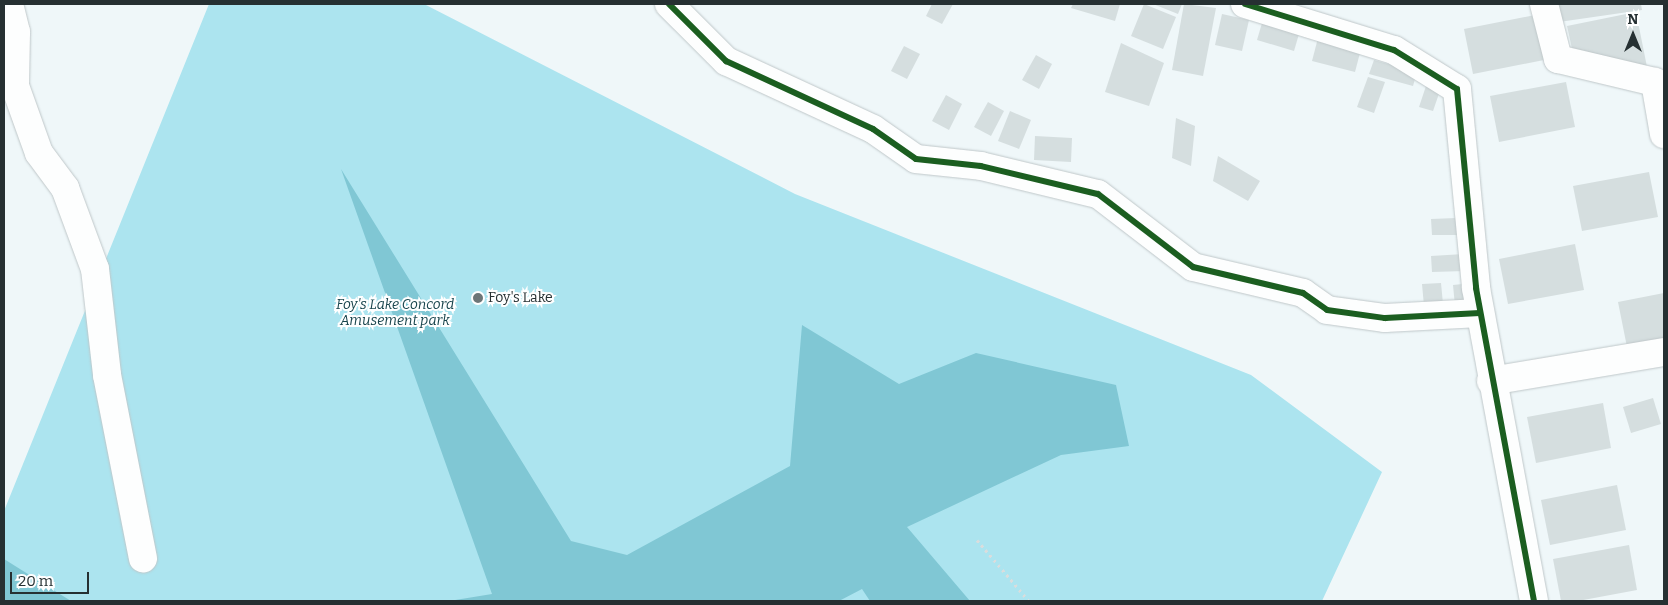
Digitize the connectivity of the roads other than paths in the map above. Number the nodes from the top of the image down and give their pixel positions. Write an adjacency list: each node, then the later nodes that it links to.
1 (9, 4): 10 (street)
2 (669, 4): 7 (street)
3 (1245, 4): 7 (street)
4 (1544, 4): 5 (street)
5 (1660, 83): 6 (street)
6 (1664, 134)
7 (1480, 313): 9 (street)
8 (1664, 352): 9 (street)
9 (1491, 381): 11 (street)
10 (143, 559)
11 (1534, 601)

